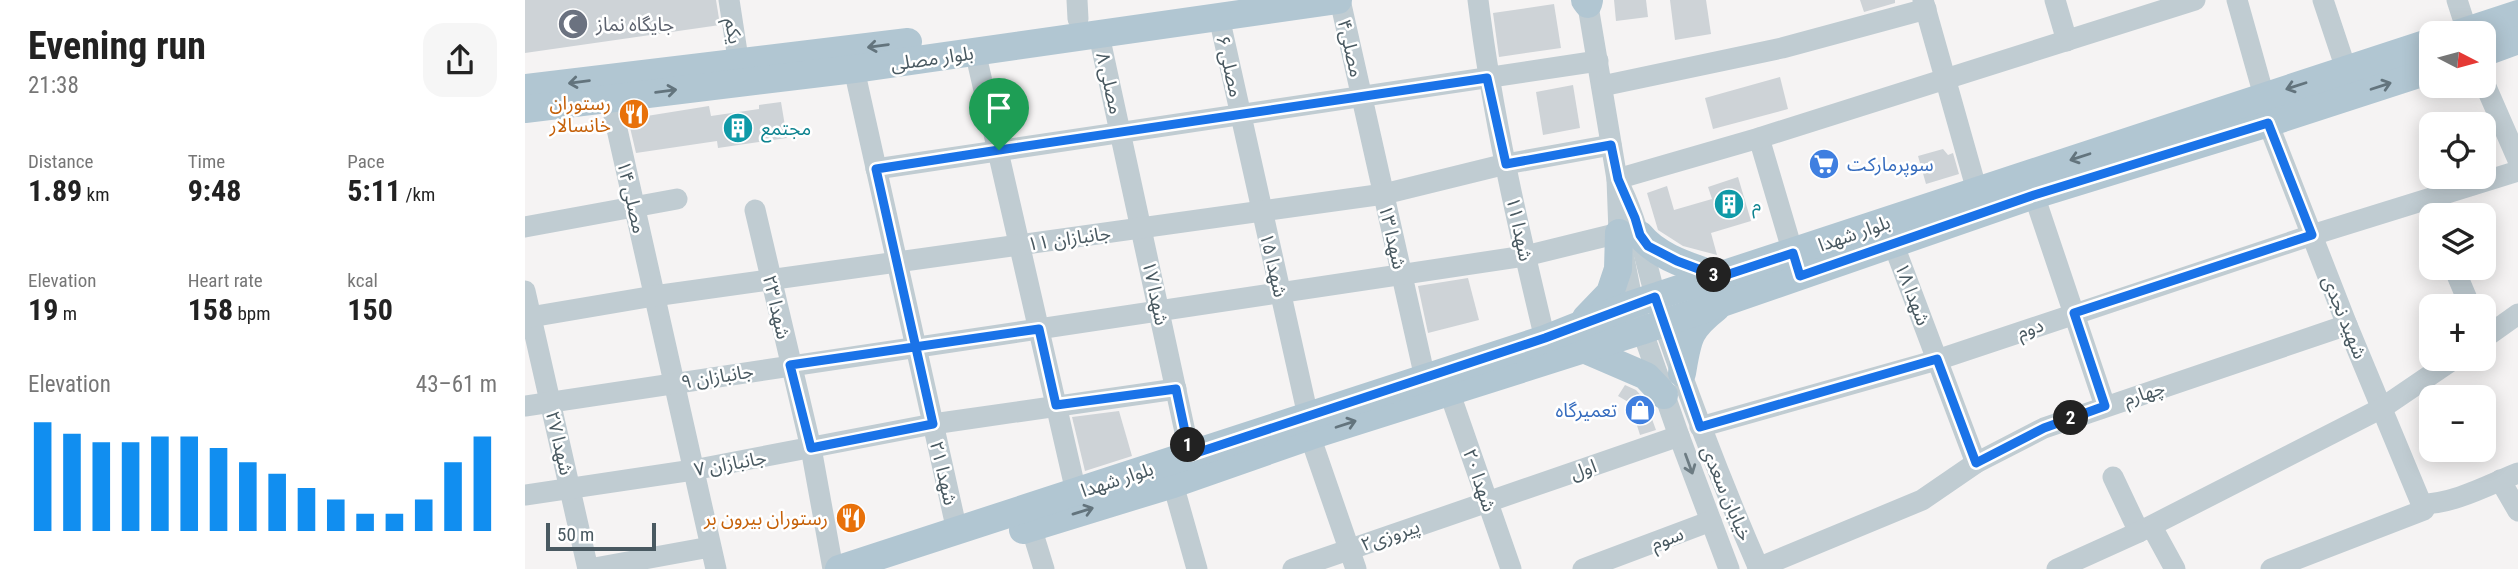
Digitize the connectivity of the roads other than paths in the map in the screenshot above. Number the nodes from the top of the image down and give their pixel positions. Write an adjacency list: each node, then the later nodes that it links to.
1 (729, 0): 24 (street, یکم)
2 (1339, 0): 11 (main road, بلوار مصلی); 30 (street, مصلی۴)
3 (1478, 0): 26 (street, شهدا ۱۱)
4 (2055, 0): 18 (street)
5 (2237, 0): 34 (street, شهید نجدی)
6 (2323, 0): 23 (street)
7 (2457, 0): 14 (street)
8 (1587, 1): 21 (street, خیابان سعدی)
9 (2191, 1): 18 (street)
10 (1925, 5): 27 (street); 28 (street)
11 (1216, 9): 13 (main road, بلوار مصلی); 35 (street, مصلی ۶)
12 (2518, 14): 15 (main road)
13 (1085, 18): 20 (main road, بلوار مصلی); 24 (main road, بلوار مصلی, one-way to 24); 36 (street, مصلی ۸)
14 (2464, 21)
15 (2496, 25)
16 (2496, 40): 17 (main road)
17 (2518, 40)
18 (2067, 41): 27 (street)
19 (2419, 47): 23 (main road, بلوار شهدا)
20 (975, 51): 22 (main road, بلوار مصلی); 39 (street)
21 (1598, 61): 26 (street); 28 (street, خیابان سعدی)
22 (854, 69): 24 (main road, بلوار مصلی); 42 (street, شهدا ۲۱)
23 (2346, 69): 34 (main road, بلوار شهدا, one-way to 34)
24 (740, 72): 29 (main road, بلوار مصلی, one-way to 29); 31 (main road, بلوار مصلی, one-way to 24)
25 (2419, 73): 34 (main road, بلوار شهدا, one-way to 25)
26 (1487, 78): 30 (street); 41 (street, شهدا ۱۱)
27 (1945, 79): 37 (street); 45 (street)
28 (1602, 86): 38 (street, خیابان سعدی)
29 (525, 88)
30 (1362, 96): 35 (street); 46 (street, شهدا ۱۳)
31 (610, 98): 33 (main road, بلوار مصلی); 50 (street, مصلی ۱۴)
32 (2491, 98): 40 (street)
33 (525, 109)
34 (2266, 110): 45 (main road, بلوار شهدا, one-way to 45); 47 (main road, بلوار شهدا); 57 (street, شهید نجدی)
35 (1241, 114): 36 (street); 53 (street, شهدا ۱۵)
36 (1122, 132): 39 (street); 55 (street, شهدا ۱۷)
37 (1759, 138): 44 (street); 62 (street)
38 (1611, 145): 41 (street, جانبازان ۱۱); 44 (street, خیابان سعدی)
39 (999, 150): 42 (street); 59 (street)
40 (2518, 160)
41 (1506, 164): 46 (street, جانبازان ۱۱); 60 (street, شهدا ۱۱)
42 (876, 169): 61 (street, شهدا ۲۱)
43 (2518, 171): 49 (street, دوم)
44 (1618, 179): 56 (street, خیابان سعدی)
45 (1977, 191): 62 (main road, بلوار شهدا)
46 (1384, 194): 53 (street, جانبازان ۱۱); 63 (street, شهدا ۱۳)
47 (2034, 195): 58 (main road, بلوار شهدا); 71 (street)
48 (677, 199): 50 (street)
49 (2439, 203)
50 (634, 208): 54 (street); 68 (street, مصلی ۱۴)
51 (755, 210): 64 (street, شهدا ۲۳)
52 (2419, 210): 57 (street, دوم)
53 (1262, 211): 55 (street, جانبازان ۱۱); 67 (street, شهدا ۱۵)
54 (525, 227)
55 (1142, 228): 59 (street, جانبازان ۱۱); 69 (street, شهدا ۱۷)
56 (1630, 234): 60 (street, جانبازان ۹); 65 (main road); 70 (street, خیابان سعدی); 77 (main road)
57 (2312, 235): 71 (street, دوم); 74 (street, شهید نجدی)
58 (1893, 243): 62 (main road, بلوار شهدا); 80 (street, شهدا ۱۸)
59 (1020, 245): 61 (street, جانبازان ۱۱); 75 (street)
60 (1525, 256): 63 (street, جانبازان ۹); 78 (street, شهدا ۱۱)
61 (897, 263): 64 (street, جانبازان ۱۱); 79 (street, شهدا ۲۱)
62 (1796, 265): 65 (main road, بلوار شهدا)
63 (1402, 275): 67 (street, جانبازان ۹); 84 (street, شهدا ۱۳)
64 (771, 280): 68 (street, جانبازان ۱۱); 81 (street, شهدا ۲۳)
65 (1722, 290): 70 (main road, بلوار شهدا); 85 (main road)
66 (525, 291): 73 (street, شهدا ۲۷)
67 (1280, 293): 69 (street, جانبازان ۹); 93 (street, شهدا ۱۵)
68 (654, 296): 73 (street, جانبازان ۱۱); 83 (street, مصلی ۱۴)
69 (1159, 312): 75 (street, جانبازان ۹); 86 (street, شهدا ۱۷)
70 (1648, 313): 77 (main road, بلوار شهدا); 85 (street, خیابان سعدی)
71 (2074, 313): 80 (street, دوم); 90 (street)
72 (2518, 314): 76 (street)
73 (528, 318): 87 (street, شهدا ۲۷)
74 (2347, 325): 90 (street, چهارم); 91 (street, شهید نجدی)
75 (1039, 329): 79 (street, جانبازان ۹); 88 (street)
76 (2496, 330)
77 (1579, 337): 78 (main road, بلوار شهدا); 84 (main road, بلوار شهدا); 85 (main road)
78 (1545, 338): 84 (main road, بلوار شهدا)
79 (916, 346): 81 (street, جانبازان ۹); 92 (street, شهدا ۲۱)
80 (1937, 359): 94 (street, دوم); 98 (street, شهدا ۱۸)
81 (790, 365): 83 (street, جانبازان ۹); 96 (street, شهدا ۲۳)
82 (2436, 371): 91 (street)
83 (673, 383): 87 (street, جانبازان ۹); 99 (street, مصلی ۱۴)
84 (1437, 384): 93 (main road, بلوار شهدا); 106 (street, شهدا ۲۰)
85 (1673, 384): 94 (street, خیابان سعدی); 95 (street, خیابان سعدی)
86 (1176, 389): 88 (street, جانبازان ۷); 97 (street, شهدا ۱۷)
87 (550, 402): 89 (street, جانبازان ۹); 103 (street, شهدا ۲۷)
88 (1056, 405): 92 (street, جانبازان ۷); 104 (street)
89 (525, 406)
90 (2105, 406): 98 (street, چهارم)
91 (2382, 408): 107 (street, شهید نجدی); 111 (street)
92 (933, 424): 96 (street, جانبازان ۷); 112 (street, شهدا ۲۱)
93 (1309, 426): 97 (main road, بلوار شهدا); 102 (main road, بلوار شهدا); 114 (street, شهدا ۱۵)
94 (1700, 427): 115 (street, خیابان سعدی)
95 (1679, 436): 106 (street, اول); 110 (street, خیابان سعدی, one-way to 110)
96 (811, 448): 99 (street, جانبازان ۷); 118 (street, شهدا ۲۳)
97 (1190, 455): 104 (main road, بلوار شهدا)
98 (1976, 463): 115 (street, چهارم)
99 (692, 470): 103 (street, جانبازان ۷); 113 (street, مصلی ۱۴)
100 (2509, 476): 107 (street); 108 (street)
101 (2113, 477): 111 (street)
102 (1173, 484): 109 (main road, بلوار شهدا, one-way to 102); 122 (street)
103 (570, 488): 105 (street, جانبازان ۷); 116 (street, شهدا ۲۷)
104 (1076, 492): 109 (main road, بلوار شهدا)
105 (525, 495)
106 (1487, 501): 114 (street, پیروزی۲); 124 (street, شهدا ۲۰)
107 (2423, 507): 129 (street)
108 (2518, 511)
109 (1029, 518): 112 (main road, بلوار شهدا); 120 (main road, بلوار شهدا); 121 (street)
110 (1711, 521): 125 (street, سوم); 126 (street, خیابان سعدی)
111 (2145, 529): 127 (street); 128 (street)
112 (957, 531): 119 (main road, بلوار شهدا)
113 (710, 547): 116 (street); 117 (street, مصلی ۱۴)
114 (1353, 559): 123 (street, پیروزی۲)
115 (1759, 568)
116 (589, 569)
117 (716, 569)
118 (833, 569)
119 (839, 569)
120 (902, 569)
121 (1044, 569)
122 (1197, 569)
123 (1293, 569)
124 (1511, 569)
125 (1583, 569)
126 (1729, 569)
127 (2057, 569)
128 (2175, 569)
129 (2271, 569)

